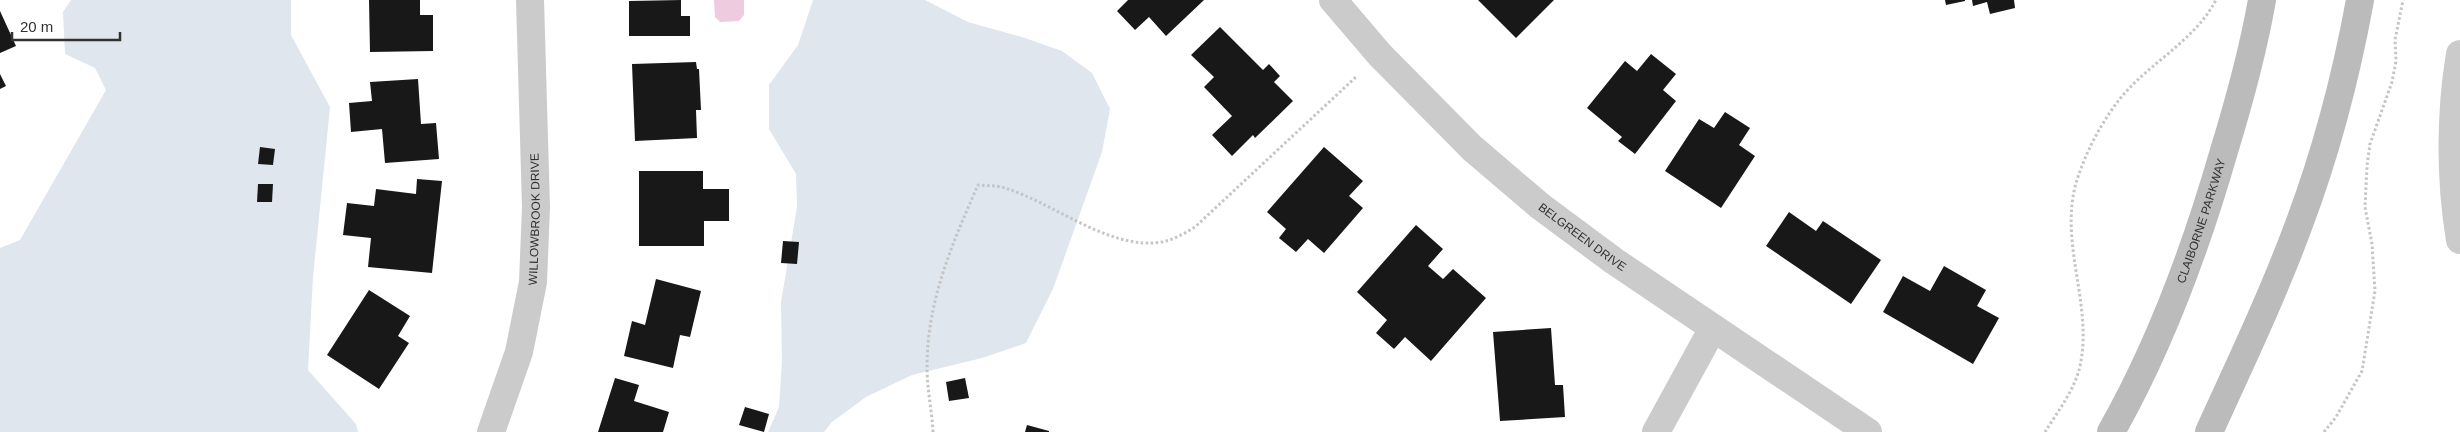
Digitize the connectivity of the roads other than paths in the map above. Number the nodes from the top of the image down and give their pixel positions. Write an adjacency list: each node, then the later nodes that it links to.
1 (530, 0): 8 (street, WILLOWBROOK DRIVE)
2 (1332, 0): 7 (street, BELGREEN DRIVE)
3 (2262, 0): 11 (main road, CLAIBORNE PARKWAY)
4 (2360, 0): 12 (main road)
5 (2460, 54): 6 (street)
6 (2460, 240)
7 (1713, 328): 9 (street); 10 (street, BELGREEN DRIVE)
8 (490, 432)
9 (1656, 432)
10 (1868, 432)
11 (2111, 432)
12 (2209, 432)

